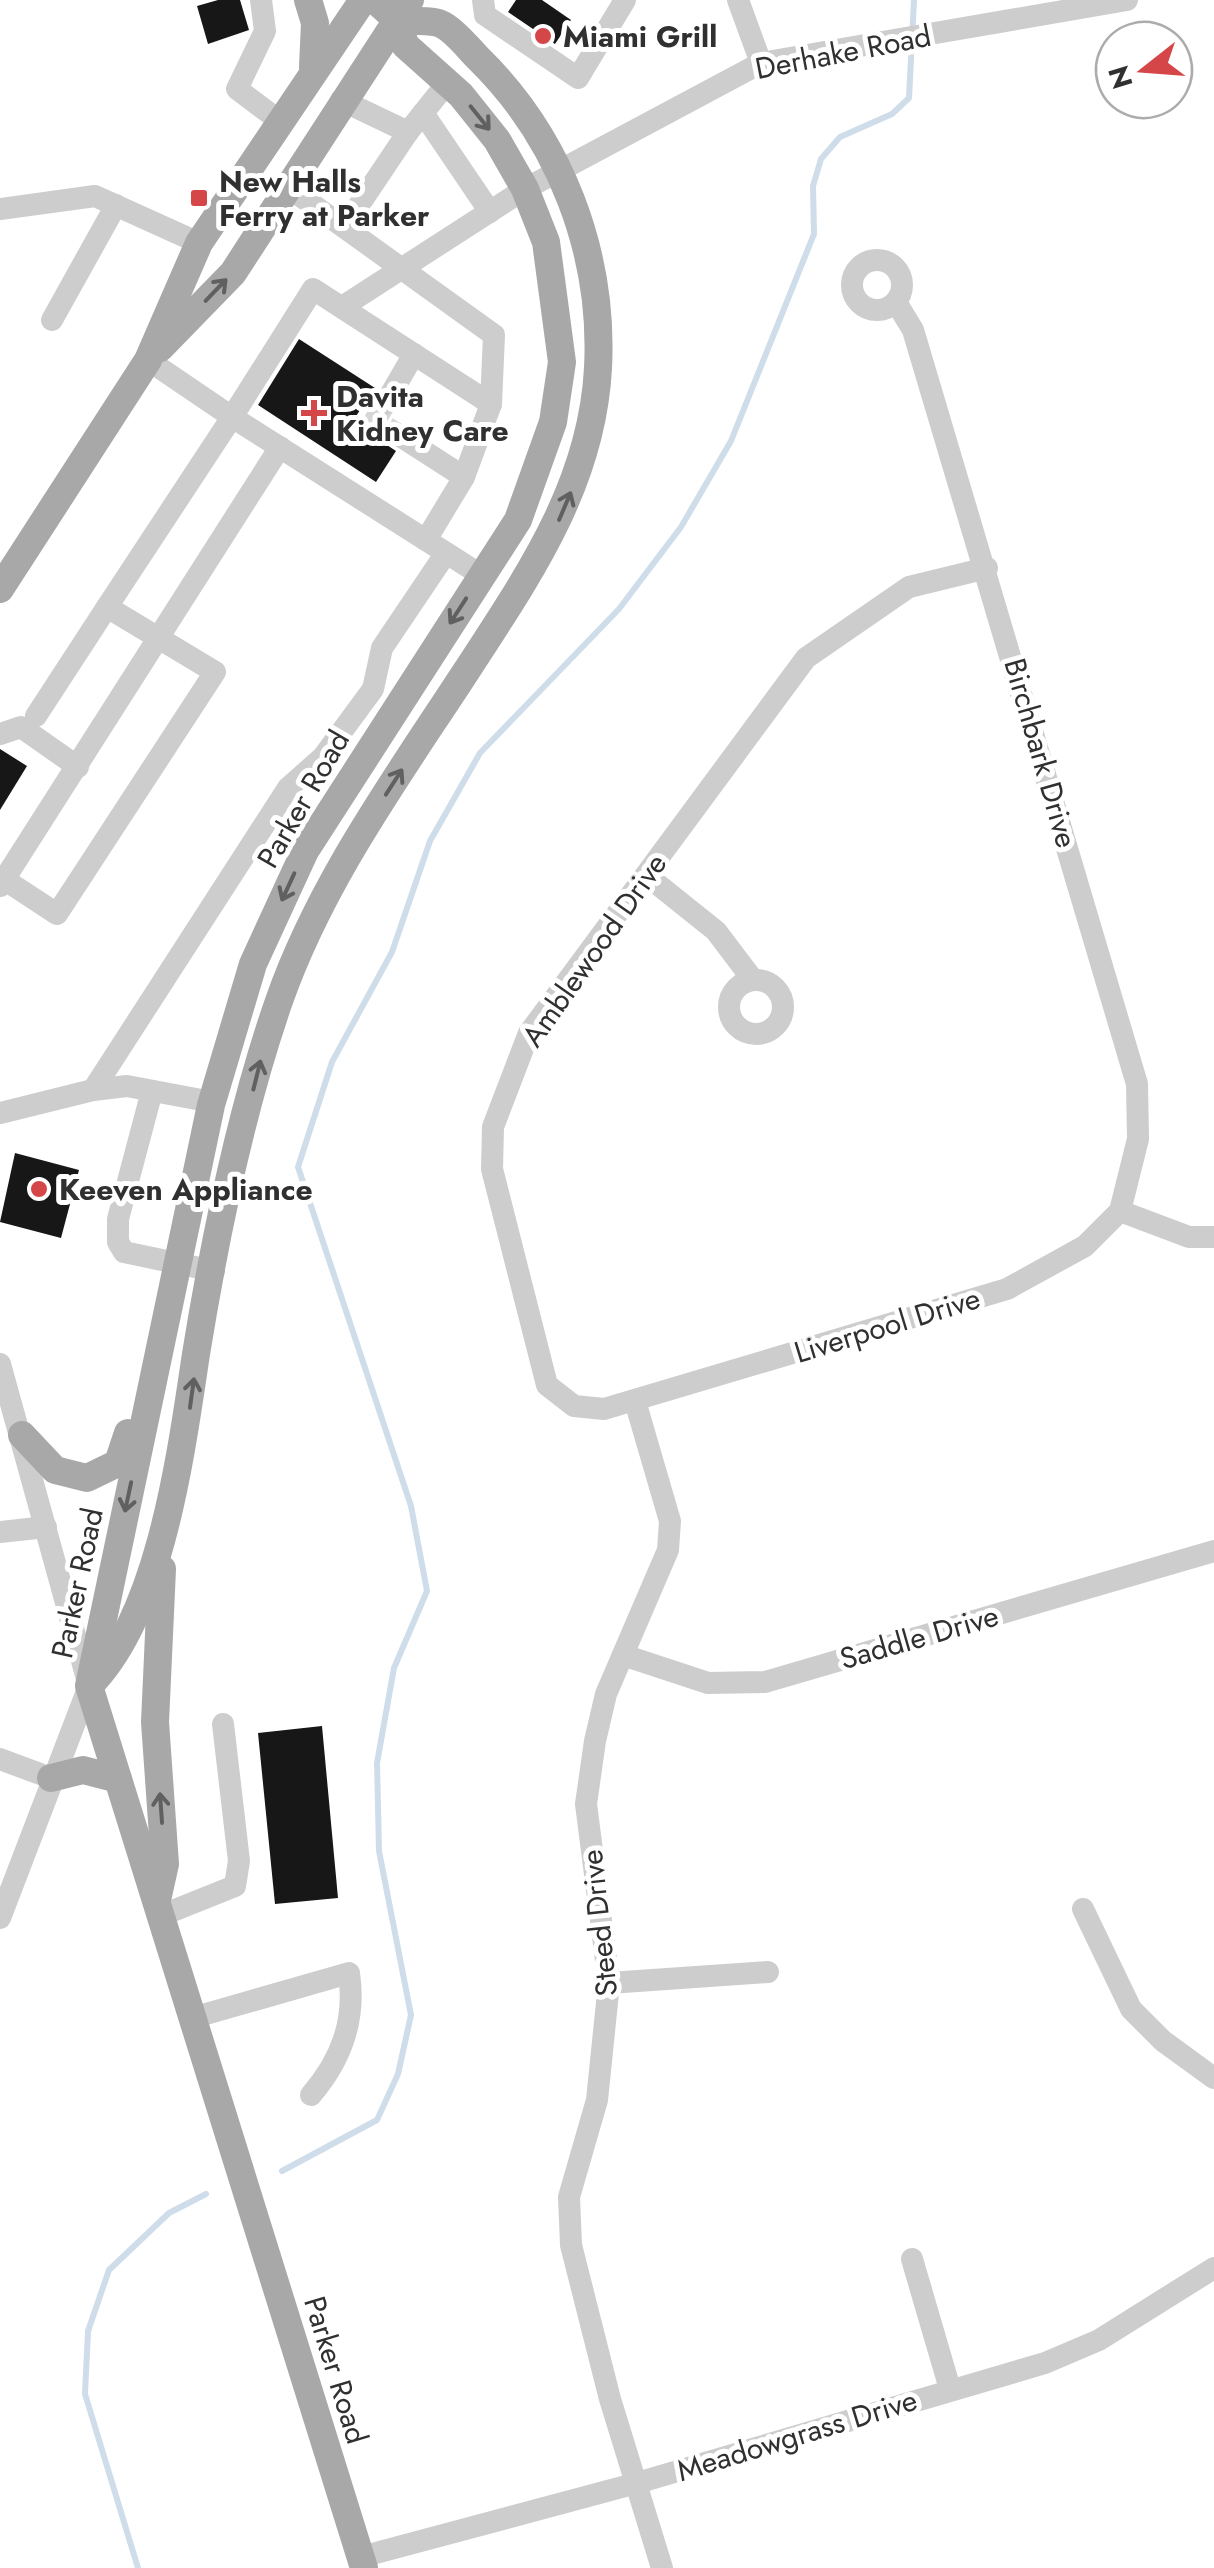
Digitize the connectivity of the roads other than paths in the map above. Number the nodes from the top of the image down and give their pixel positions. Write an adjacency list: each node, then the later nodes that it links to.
1 (261, 0): 15 (street)
2 (308, 0): 11 (main road)
3 (363, 0): 11 (main road)
4 (374, 0): 9 (main road, Parker Road)
5 (483, 0): 8 (street)
6 (738, 0): 10 (street)
7 (1127, 0): 10 (street, Derhake Road)
8 (616, 4)
9 (404, 10): 12 (main road, Parker Road); 13 (main road); 17 (main road, Parker Road)
10 (761, 63): 17 (street, Derhake Road)
11 (312, 72): 15 (main road)
12 (448, 83): 14 (street); 19 (main road, Parker Road, one-way to 19)
13 (341, 100): 16 (street); 18 (main road)
14 (424, 113): 16 (street); 22 (street)
15 (281, 122): 24 (main road)
16 (408, 132): 23 (street)
17 (560, 172): 19 (street, Derhake Road); 57 (main road, Parker Road, one-way to 17)
18 (288, 187): 23 (street); 30 (main road, one-way to 18)
19 (525, 189): 22 (street, Derhake Road); 39 (main road, Parker Road)
20 (116, 206): 21 (street); 24 (street); 28 (street)
21 (0, 209)
22 (490, 212): 25 (street, Derhake Road)
23 (345, 226): 25 (street)
24 (199, 243): 30 (main road)
25 (402, 269): 27 (street, Derhake Road); 32 (street)
26 (896, 302): 38 (street, Birchbark Drive)
27 (342, 308): 29 (street); 33 (street)
28 (52, 320)
29 (414, 354): 31 (street); 32 (street)
30 (148, 360): 33 (street); 40 (main road)
31 (385, 404)
32 (491, 404): 36 (street)
33 (232, 417): 35 (street); 41 (street)
34 (397, 434): 36 (street)
35 (280, 447): 37 (street); 42 (street)
36 (464, 477): 37 (street)
37 (436, 547): 39 (street); 49 (street)
38 (987, 568): 47 (street, Amblewood Drive); 54 (street, Birchbark Drive)
39 (481, 576): 52 (main road, Parker Road, one-way to 52)
40 (3, 579)
41 (107, 607): 42 (street); 43 (street)
42 (159, 638): 45 (street); 46 (street)
43 (36, 716)
44 (0, 734): 45 (street)
45 (78, 766): 46 (street)
46 (5, 870)
47 (646, 875): 48 (street); 60 (street, Amblewood Drive)
48 (753, 980)
49 (93, 1090): 50 (street); 53 (street)
50 (152, 1091): 52 (street); 56 (street)
51 (0, 1092): 53 (street)
52 (212, 1102): 56 (main road, Parker Road)
53 (11, 1110)
54 (1120, 1212): 55 (street); 60 (street, Liverpool Drive)
55 (1214, 1236)
56 (177, 1264): 57 (street); 58 (main road, Parker Road)
57 (214, 1271): 62 (main road, Parker Road, one-way to 57)
58 (168, 1308): 61 (main road); 67 (main road, Parker Road, one-way to 67)
59 (0, 1364): 61 (street)
60 (635, 1401): 66 (street, Steed Drive)
61 (22, 1435): 64 (street)
62 (171, 1488): 67 (main road, Parker Road); 73 (main road, Parker Road, one-way to 62)
63 (2, 1526): 64 (street)
64 (46, 1527): 67 (street)
65 (1214, 1551): 66 (street, Saddle Drive)
66 (623, 1655): 76 (street, Steed Drive)
67 (89, 1686): 70 (street); 71 (main road, Parker Road)
68 (223, 1724): 73 (street)
69 (0, 1759): 70 (street)
70 (50, 1778): 71 (main road); 74 (street)
71 (118, 1780): 73 (main road, Parker Road)
72 (1084, 1909): 78 (street)
73 (158, 1910): 77 (main road, Parker Road)
74 (0, 1918)
75 (768, 1972): 76 (street)
76 (610, 1983): 83 (street, Steed Drive)
77 (192, 2018): 79 (street); 84 (main road, Parker Road)
78 (1214, 2078)
79 (311, 2095)
80 (912, 2259): 82 (street)
81 (1214, 2268): 82 (street, Meadowgrass Drive)
82 (950, 2389): 83 (street, Meadowgrass Drive)
83 (637, 2483): 84 (street, Meadowgrass Drive); 85 (street, Steed Drive)
84 (362, 2562)
85 (662, 2568)

